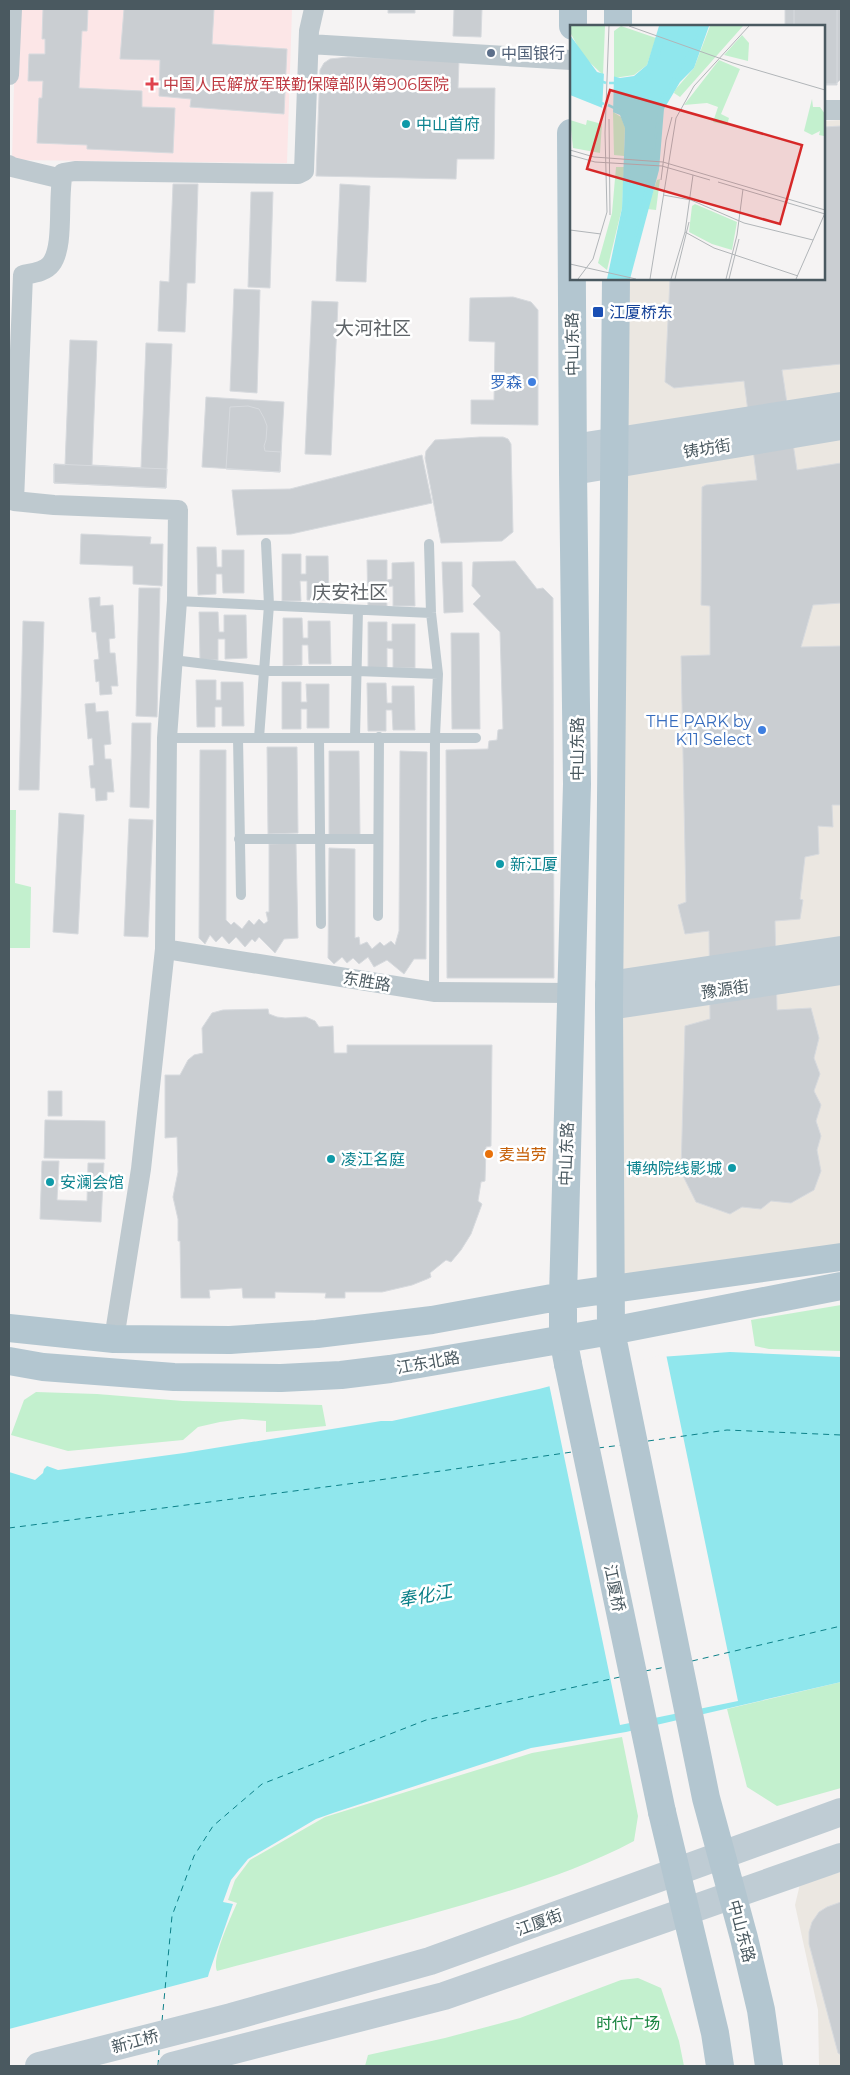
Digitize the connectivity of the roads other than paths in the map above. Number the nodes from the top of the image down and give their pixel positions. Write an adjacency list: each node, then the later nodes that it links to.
1 (12, 9): 9 (street)
2 (314, 9): 7 (street)
3 (573, 9): 5 (main road)
4 (618, 9): 6 (main road)
5 (573, 25)
6 (618, 25)
7 (309, 44): 8 (street); 13 (street)
8 (570, 60)
9 (9, 75)
10 (825, 110): 11 (street)
11 (841, 110)
12 (9, 165): 13 (street)
13 (62, 179): 20 (street)
14 (572, 280): 19 (main road, 中山东路)
15 (616, 280): 18 (main road)
16 (841, 406): 18 (main road, 铸坊街)
17 (841, 426): 18 (main road, 铸坊街)
18 (615, 453): 19 (main road, 铸坊街); 50 (main road)
19 (573, 460): 49 (main road, 中山东路)
20 (11, 501): 23 (street)
21 (266, 543): 24 (lane)
22 (429, 544): 26 (lane)
23 (177, 601): 24 (lane); 27 (street)
24 (269, 605): 25 (lane); 28 (lane)
25 (358, 610): 26 (lane); 29 (lane)
26 (431, 613): 30 (lane)
27 (173, 660): 28 (lane); 34 (street)
28 (264, 671): 29 (lane); 36 (lane)
29 (357, 671): 30 (lane); 32 (lane)
30 (438, 674): 31 (lane)
31 (435, 736): 33 (lane); 38 (lane); 48 (lane)
32 (355, 737): 33 (lane); 37 (lane)
33 (379, 737): 41 (lane)
34 (167, 738): 35 (lane); 45 (street)
35 (238, 738): 36 (lane); 39 (lane)
36 (260, 738): 37 (lane)
37 (319, 738): 40 (lane)
38 (476, 738)
39 (239, 839): 40 (lane); 42 (lane)
40 (319, 839): 41 (lane); 44 (lane)
41 (378, 839): 43 (lane)
42 (241, 895)
43 (378, 916)
44 (321, 924)
45 (165, 949): 48 (street, 东胜路); 57 (street)
46 (841, 950): 50 (main road, 豫源街)
47 (841, 971): 50 (main road, 豫源街)
48 (434, 992): 49 (street, 东胜路)
49 (570, 993): 54 (main road, 中山东路)
50 (609, 996): 53 (main road)
51 (841, 1256): 53 (main road)
52 (841, 1286): 58 (main road, 江东北路)
53 (610, 1290): 54 (main road); 58 (main road)
54 (563, 1296): 56 (main road, 中山东路); 57 (main road)
55 (9, 1328): 57 (main road)
56 (563, 1338): 58 (main road, 江东北路); 59 (main road, 江东北路); 60 (main road, 中山东路)
57 (114, 1339)
58 (613, 1342): 62 (main road, 中山东路)
59 (9, 1361)
60 (568, 1364): 64 (main road, 江厦桥, bridge)
61 (841, 1812): 62 (main road, 江厦街)
62 (722, 1855): 64 (main road, 江厦街); 65 (main road, 中山东路)
63 (841, 1857): 65 (main road)
64 (677, 1871): 66 (main road); 67 (main road, 江厦街)
65 (732, 1895): 66 (main road); 71 (main road, 中山东路)
66 (687, 1910): 69 (main road); 70 (main road)
67 (231, 2017): 68 (main road, 新江桥)
68 (39, 2066)
69 (172, 2066)
70 (720, 2066)
71 (769, 2066)

